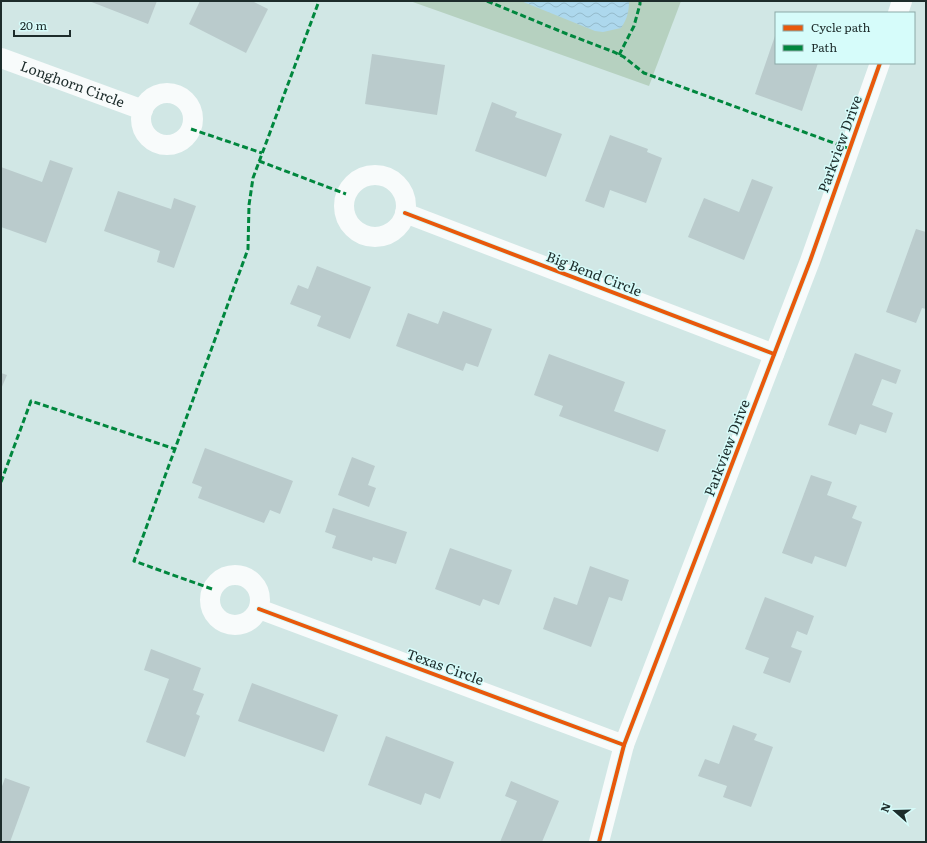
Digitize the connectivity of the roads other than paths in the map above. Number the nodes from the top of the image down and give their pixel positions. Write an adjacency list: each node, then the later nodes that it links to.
1 (902, 1): 2 (street)
2 (898, 12)
3 (1, 58): 5 (street, Longhorn Circle)
4 (880, 64): 7 (street, Parkview Drive)
5 (143, 110)
6 (405, 213): 7 (street, Big Bend Circle)
7 (774, 354): 9 (street, Parkview Drive)
8 (259, 609): 9 (street, Texas Circle)
9 (624, 745): 10 (street, Parkview Drive)
10 (600, 842)

